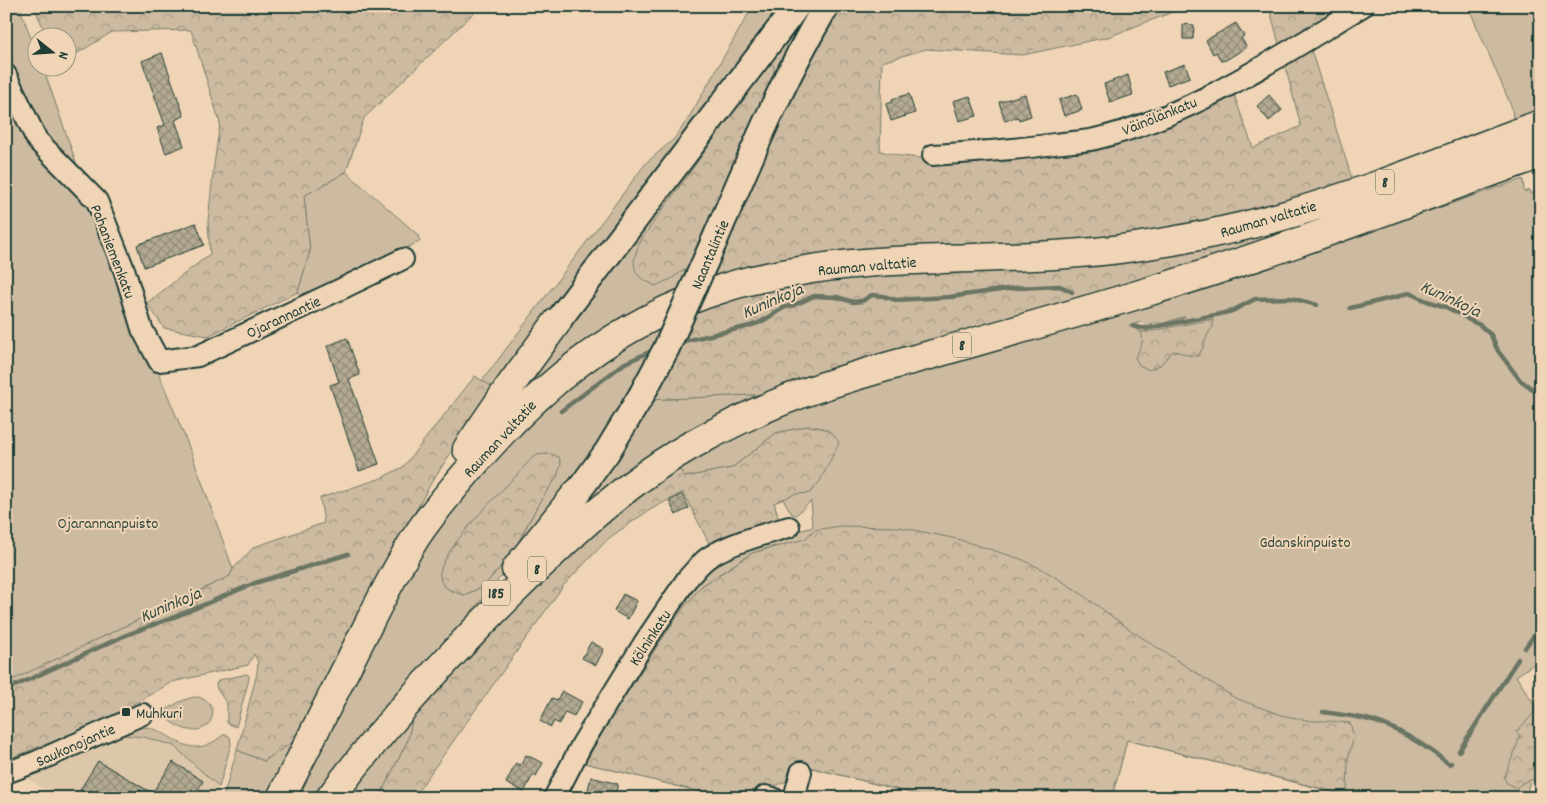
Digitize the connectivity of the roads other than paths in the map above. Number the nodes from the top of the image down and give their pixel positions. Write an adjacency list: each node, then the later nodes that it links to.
1 (797, 6): 9 (main road)
2 (826, 6): 11 (main road, Naantalintie / 185, bridge)
3 (1363, 6): 6 (street, Väinölänkatu)
4 (6, 75): 10 (street, Pahaniemenkatu)
5 (1541, 124): 13 (highway, Rauman valtatie / 8)
6 (933, 154)
7 (1541, 154): 14 (highway, Rauman valtatie / 8)
8 (403, 259): 10 (street, Ojarannantie)
9 (557, 322): 13 (highway)
10 (159, 361)
11 (577, 493): 14 (highway, 185)
12 (790, 527): 20 (street, Kölninkatu)
13 (417, 534): 18 (highway, Rauman valtatie / 8)
14 (416, 693): 19 (highway, Rauman valtatie / 8)
15 (143, 714): 16 (street, Saukonojantie)
16 (6, 772)
17 (801, 772): 21 (street)
18 (281, 798)
19 (330, 798)
20 (554, 798)
21 (794, 798)

